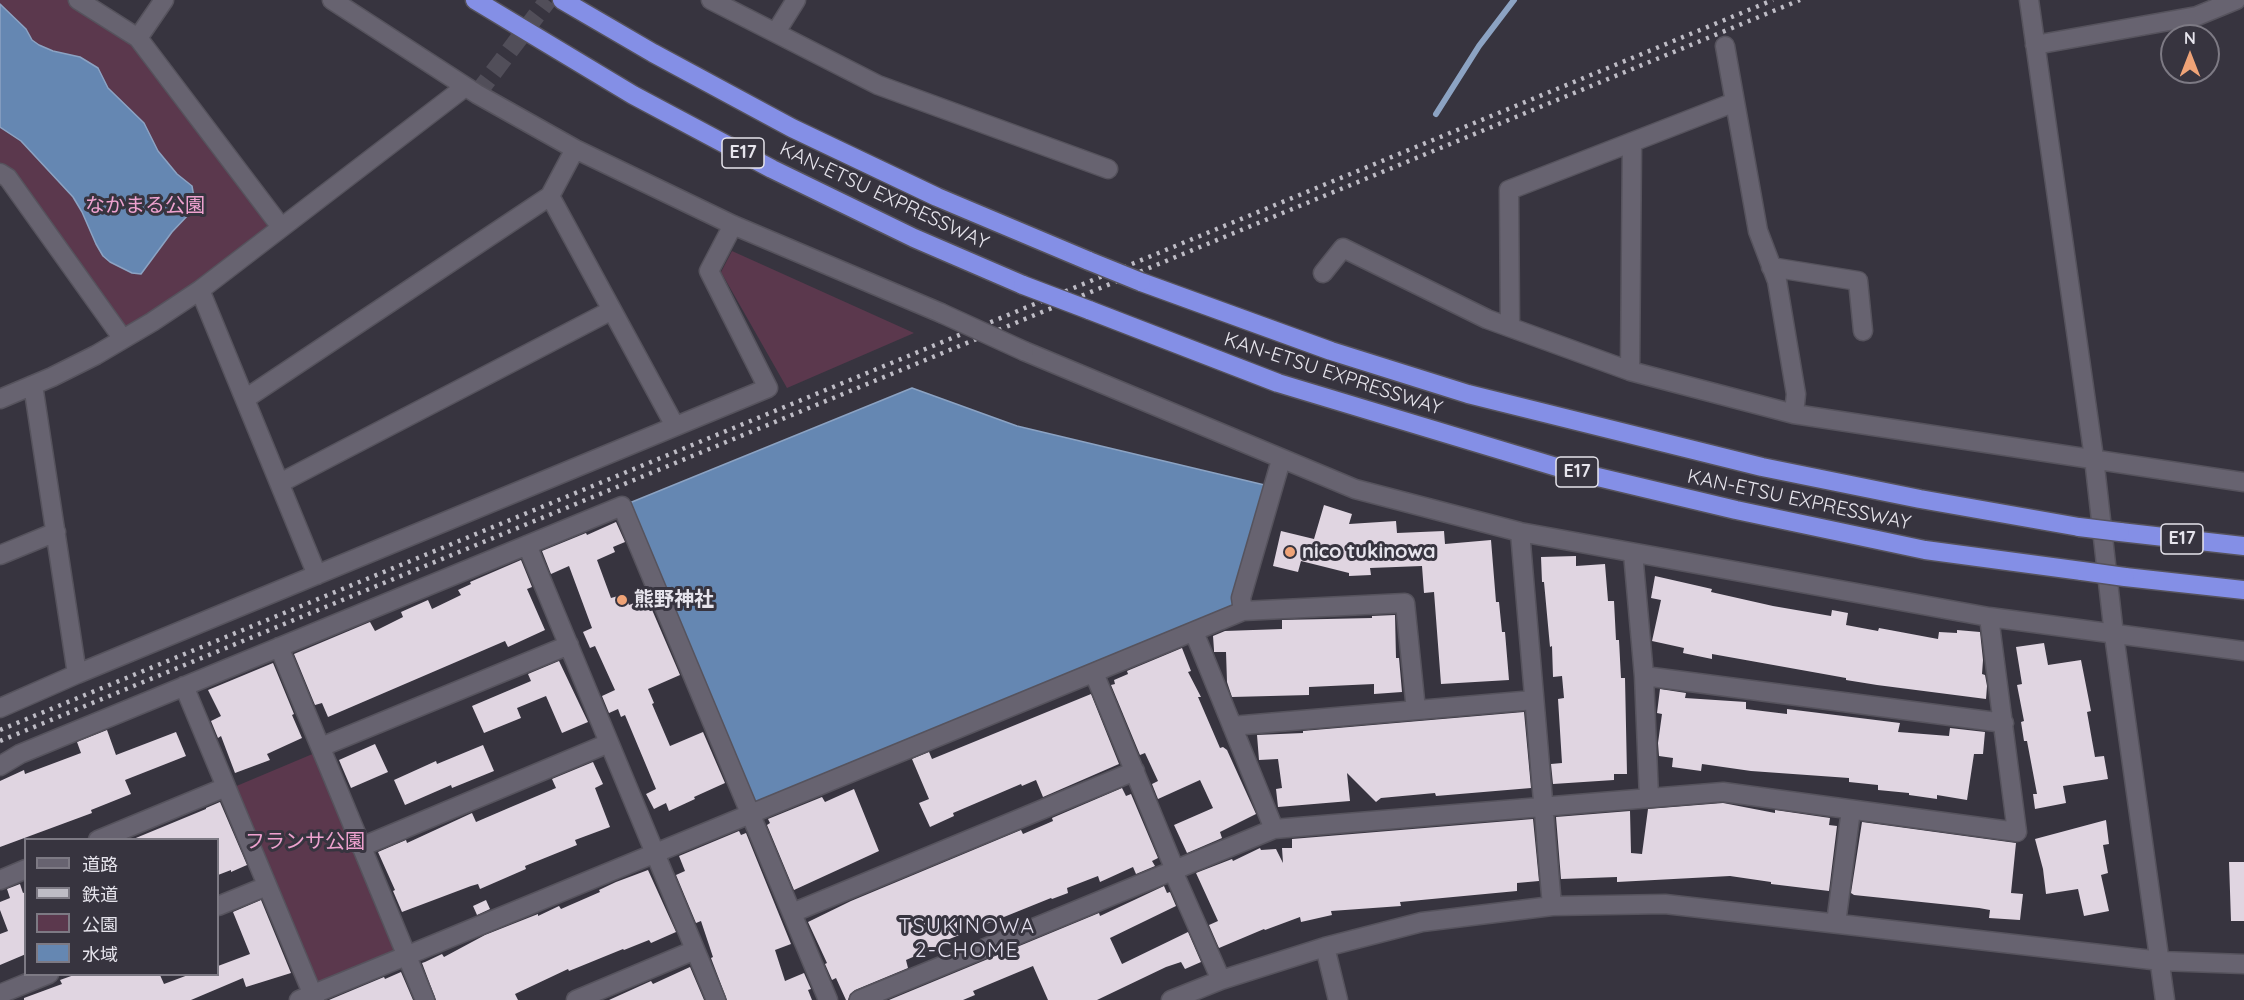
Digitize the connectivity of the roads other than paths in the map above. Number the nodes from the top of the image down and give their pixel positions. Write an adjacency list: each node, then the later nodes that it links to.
1 (78, 0): 11 (street)
2 (164, 0): 11 (street)
3 (332, 0): 14 (street)
4 (475, 0): 47 (highway, KAN-ETSU EXPRESSWAY / E17, bridge)
5 (561, 0): 43 (highway, KAN-ETSU EXPRESSWAY / E17, bridge)
6 (711, 0): 10 (street)
7 (796, 0): 10 (street)
8 (2029, 0): 12 (street)
9 (2236, 0): 12 (street)
10 (777, 32): 18 (street)
11 (138, 38): 22 (street)
12 (2035, 45): 36 (street)
13 (1725, 46): 15 (street)
14 (465, 87): 17 (street); 22 (street)
15 (1735, 102): 16 (street); 23 (street)
16 (1632, 142): 27 (street); 30 (street)
17 (575, 149): 20 (street); 21 (street)
18 (1108, 169)
19 (3, 178): 29 (street)
20 (550, 196): 26 (street); 33 (street)
21 (733, 225): 35 (street); 37 (street, bridge)
22 (281, 227): 25 (street)
23 (1771, 267): 28 (street); 34 (street)
24 (1323, 273): 27 (street)
25 (200, 290): 29 (street); 33 (street)
26 (612, 310): 35 (street); 39 (street)
27 (1510, 327): 30 (street)
28 (1863, 331)
29 (123, 339): 31 (street)
30 (1630, 371): 34 (street)
31 (33, 385): 32 (street); 40 (street)
32 (0, 399)
33 (245, 399): 39 (street)
34 (1794, 414): 36 (street)
35 (675, 426): 46 (street)
36 (2094, 458): 38 (street); 51 (street)
37 (1281, 460): 41 (street); 48 (street)
38 (2244, 482)
39 (280, 483): 46 (street)
40 (56, 532): 45 (street); 56 (street)
41 (1520, 532): 44 (street); 59 (street)
42 (527, 544): 52 (street); 53 (street); 72 (street)
43 (2244, 546)
44 (1633, 553): 49 (street); 57 (street)
45 (0, 555)
46 (317, 575): 56 (street)
47 (2244, 590)
48 (1243, 611): 50 (street); 61 (street)
49 (1989, 617): 51 (street); 62 (street)
50 (1194, 632): 55 (street); 63 (street)
51 (2114, 635): 54 (street); 88 (street)
52 (569, 645): 64 (street); 65 (street)
53 (279, 647): 58 (street); 65 (street)
54 (2244, 651)
55 (1094, 673): 67 (street); 72 (street)
56 (77, 674): 60 (street)
57 (1644, 676): 62 (street); 69 (street)
58 (184, 686): 66 (street); 68 (street)
59 (1534, 700): 61 (street); 70 (street)
60 (0, 708)
61 (1416, 710): 63 (street)
62 (2004, 723): 71 (street)
63 (1232, 726): 73 (street)
64 (609, 743): 75 (street); 76 (street)
65 (321, 747): 75 (street)
66 (0, 766)
67 (1135, 771): 78 (street); 83 (street)
68 (226, 787): 74 (street); 80 (street)
69 (1649, 798): 70 (street); 71 (street)
70 (1543, 807): 73 (street); 82 (street)
71 (1851, 810): 84 (street)
72 (751, 814): 76 (street); 83 (street)
73 (1274, 829): 78 (street)
74 (103, 838)
75 (362, 847): 87 (street)
76 (655, 853): 86 (street); 87 (street)
77 (24, 870): 79 (street)
78 (1174, 870): 91 (street); 98 (street)
79 (0, 880)
80 (267, 886): 81 (street); 93 (street)
81 (219, 906)
82 (1552, 906): 84 (street); 85 (street)
83 (792, 913): 97 (street)
84 (1836, 923): 88 (street)
85 (1325, 947): 91 (street); 100 (street)
86 (695, 950): 95 (street); 96 (street)
87 (407, 956): 93 (street); 94 (street)
88 (2161, 961): 89 (street); 101 (street)
89 (2244, 964)
90 (46, 976): 92 (street)
91 (1221, 980): 99 (street)
92 (0, 994)
93 (309, 998)
94 (425, 1000)
95 (576, 1000)
96 (716, 1000)
97 (828, 1000)
98 (859, 1000)
99 (1171, 1000)
100 (1338, 1000)
101 (2165, 1000)

